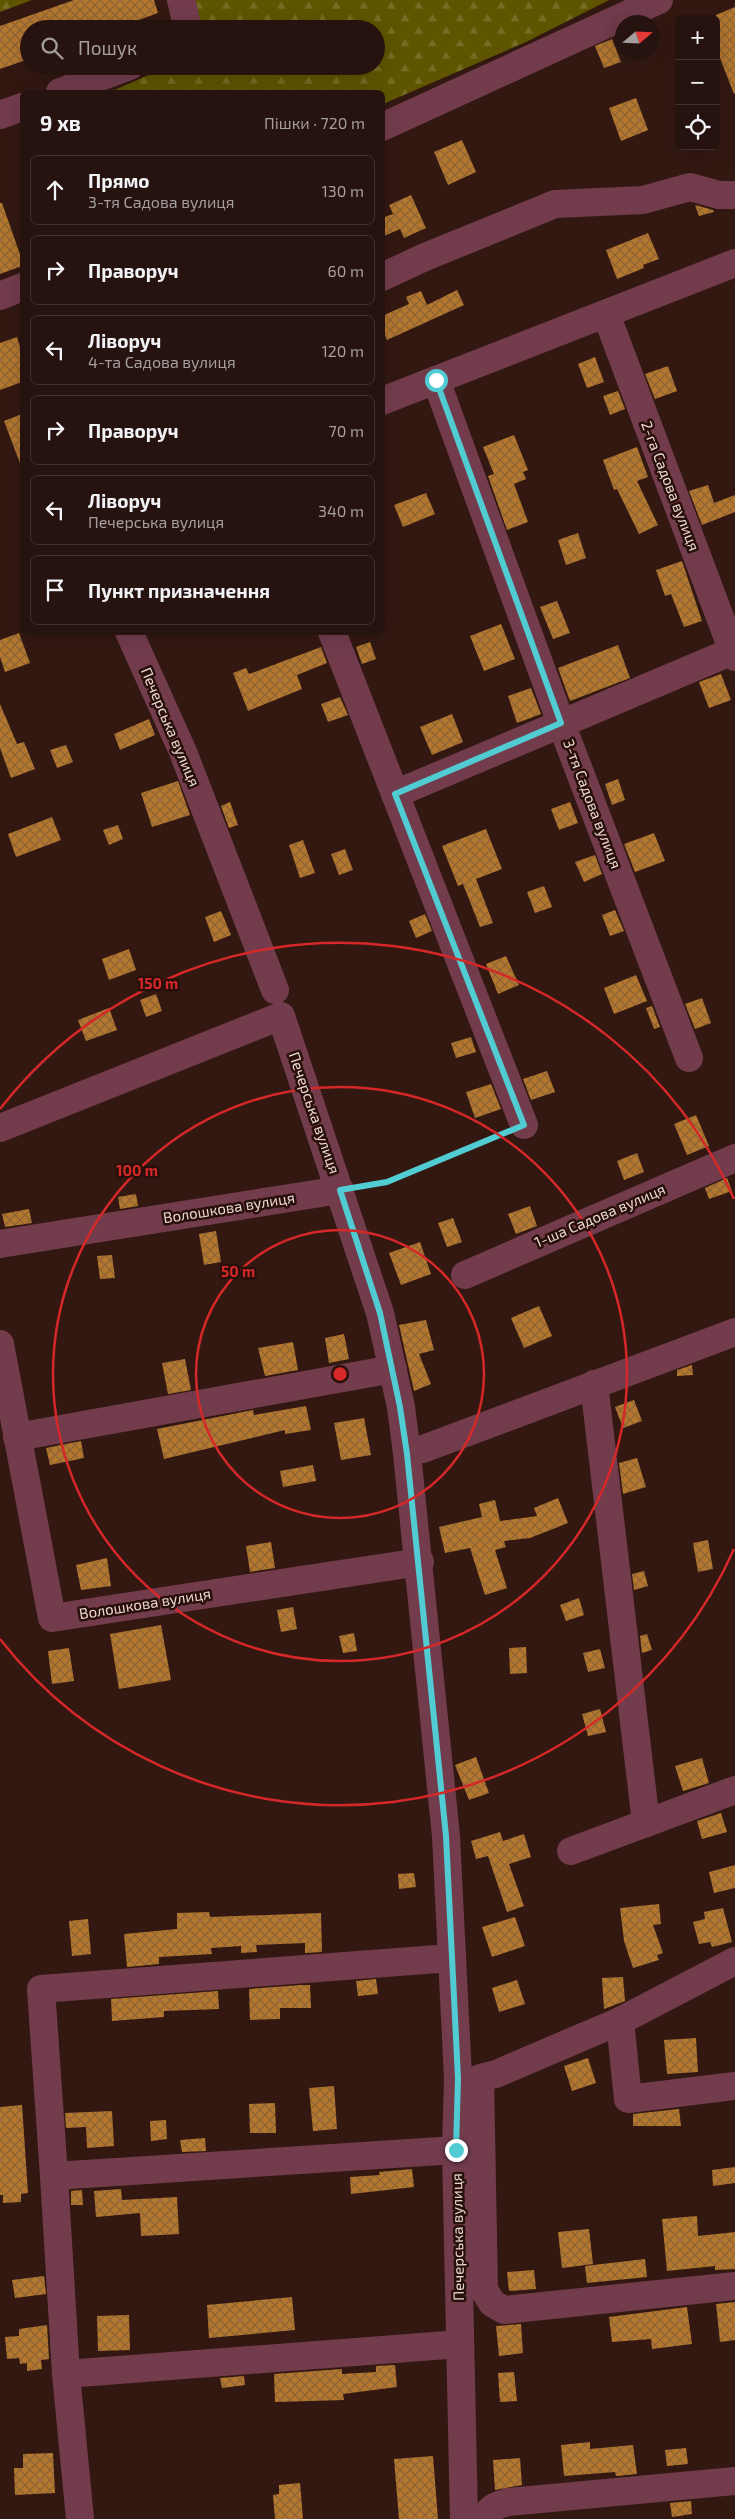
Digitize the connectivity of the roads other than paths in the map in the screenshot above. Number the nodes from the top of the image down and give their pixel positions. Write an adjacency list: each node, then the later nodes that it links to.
1 (180, 0): 3 (street)
2 (659, 0): 8 (street)
3 (186, 20)
4 (106, 75): 5 (street)
5 (65, 90)
6 (20, 108): 7 (street)
7 (0, 115)
8 (385, 126)
9 (735, 195): 11 (street)
10 (735, 263): 14 (street)
11 (385, 276)
12 (20, 288): 13 (street)
13 (0, 296)
14 (606, 314): 15 (street); 19 (street, 2-га Садова вулиця)
15 (436, 380): 16 (street); 20 (street, 3-тя Садова вулиця)
16 (385, 400)
17 (130, 635): 22 (street, Печерська вулиця)
18 (333, 635): 21 (street)
19 (734, 654): 20 (street)
20 (561, 723): 21 (street); 23 (street, 3-тя Садова вулиця)
21 (395, 794): 24 (street)
22 (274, 990)
23 (689, 1058)
24 (524, 1125)
25 (0, 1128): 27 (street, Печерська вулиця)
26 (735, 1158): 29 (street, 1-ша Садова вулиця)
27 (340, 1190): 28 (street, Волошкова вулиця); 32 (street, Печерська вулиця)
28 (0, 1244)
29 (465, 1275)
30 (735, 1332): 33 (street)
31 (0, 1344): 34 (street, Волошкова вулиця)
32 (393, 1369): 34 (street); 36 (street, Печерська вулиця)
33 (594, 1384): 35 (street); 38 (street)
34 (17, 1437): 36 (street, Волошкова вулиця)
35 (423, 1449)
36 (420, 1562): 40 (street, Печерська вулиця)
37 (735, 1790): 38 (street)
38 (646, 1823): 39 (street)
39 (571, 1851)
40 (451, 1958): 44 (street, Печерська вулиця); 45 (street)
41 (735, 1961): 42 (street)
42 (620, 2022): 43 (street); 46 (street)
43 (735, 2086)
44 (456, 2150): 45 (street); 47 (street, Печерська вулиця)
45 (54, 2176): 48 (street)
46 (735, 2286)
47 (460, 2344): 48 (street); 51 (street, Печерська вулиця)
48 (66, 2374): 50 (street)
49 (735, 2481): 52 (street)
50 (80, 2519)
51 (464, 2519)
52 (485, 2519)

